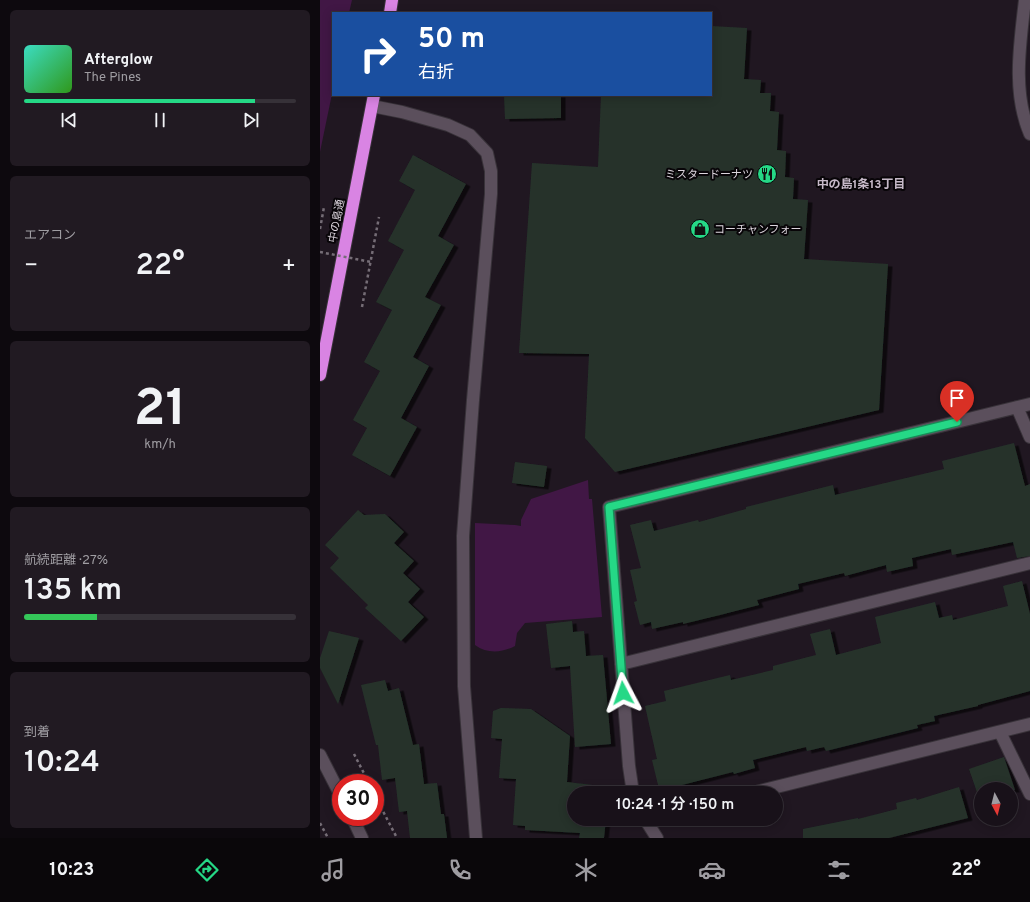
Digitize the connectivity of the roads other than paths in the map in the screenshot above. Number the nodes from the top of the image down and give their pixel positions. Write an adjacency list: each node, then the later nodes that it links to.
1 (392, 0): 3 (highway)
2 (1024, 0): 5 (street)
3 (390, 12)
4 (373, 100): 6 (highway, 中の島通); 22 (street)
5 (1030, 134)
6 (320, 375)
7 (1030, 404): 8 (street)
8 (1017, 407): 9 (street); 11 (street)
9 (1030, 437)
10 (1030, 563): 11 (street)
11 (621, 664): 16 (street)
12 (1030, 724): 13 (street)
13 (1000, 732): 17 (street); 18 (street)
14 (320, 755): 15 (street)
15 (332, 778)
16 (632, 786)
17 (780, 786)
18 (1030, 794)
19 (356, 826): 21 (street)
20 (650, 826): 23 (street)
21 (362, 838)
22 (476, 838)
23 (658, 838)

